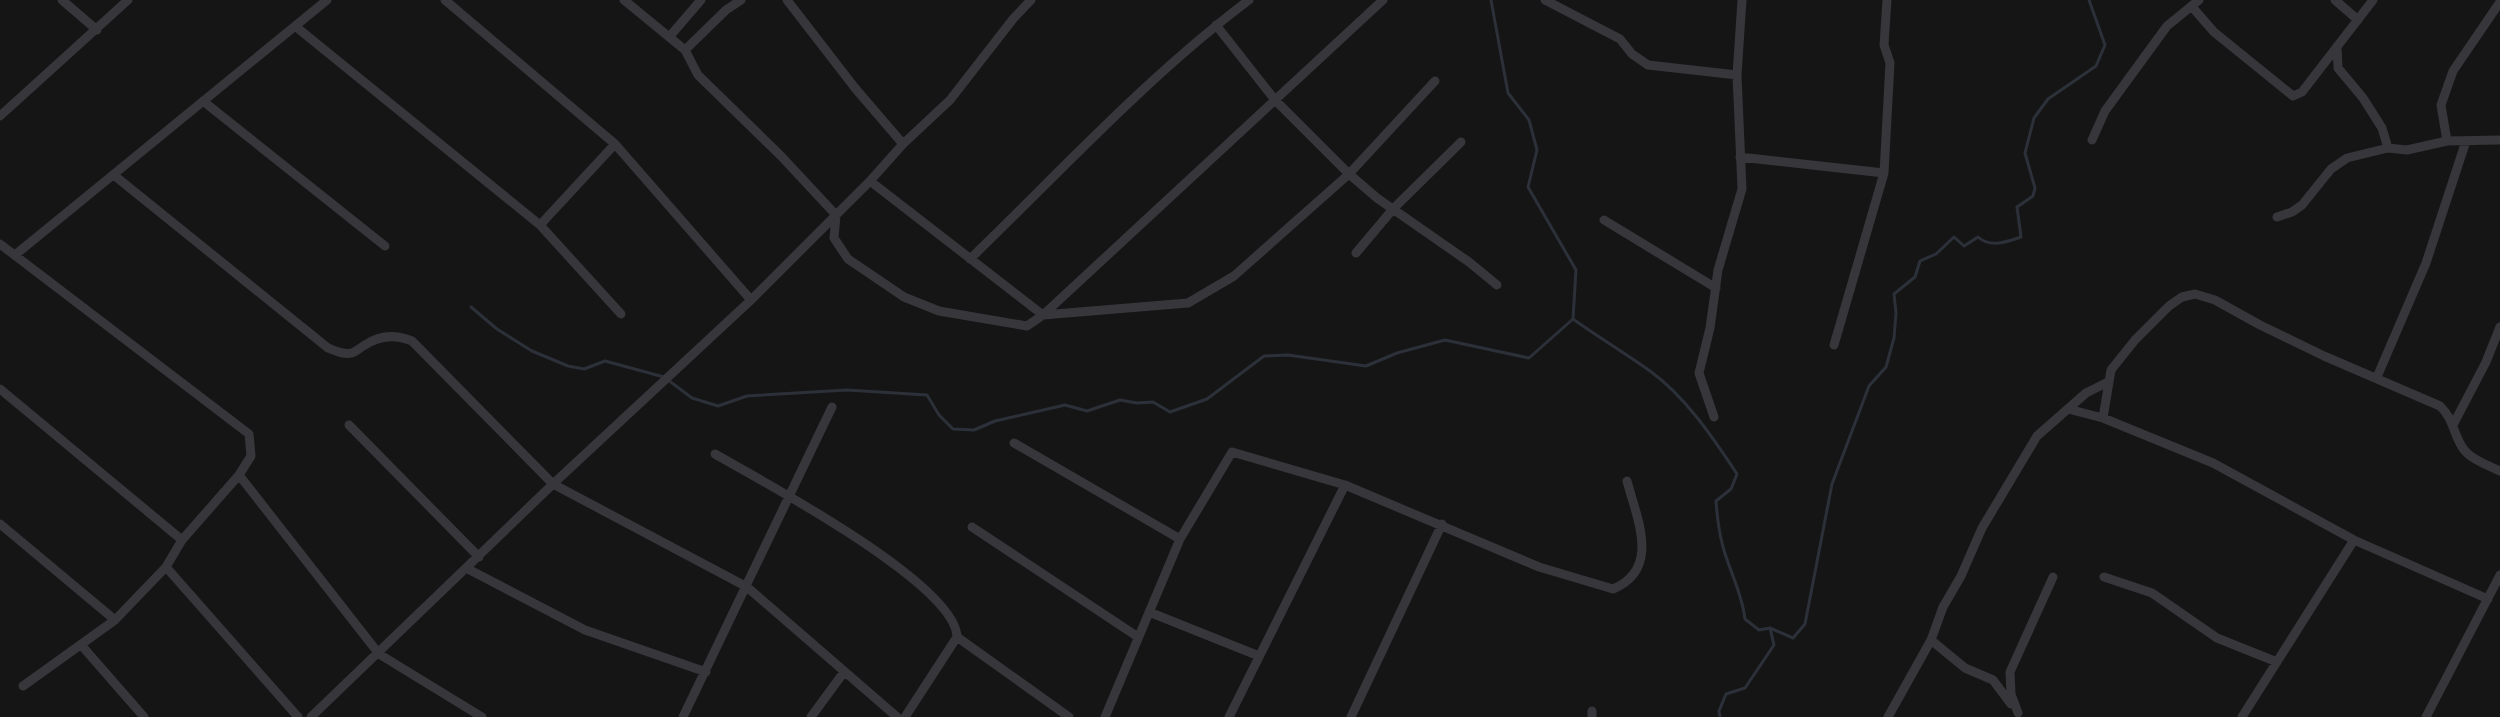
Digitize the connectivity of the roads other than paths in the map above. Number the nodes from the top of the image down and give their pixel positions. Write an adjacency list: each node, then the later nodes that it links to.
1 (62, 0): 22 (street)
2 (128, 0): 22 (street)
3 (327, 0): 21 (street)
4 (445, 0): 38 (street)
5 (624, 0): 23 (street)
6 (701, 0): 23 (street)
7 (741, 0): 25 (street)
8 (787, 0): 39 (street)
9 (1031, 0): 39 (street)
10 (1249, 0): 20 (street)
11 (1383, 0): 30 (street)
12 (1545, 0): 28 (street)
13 (1742, 0): 28 (street)
14 (1887, 0): 42 (street)
15 (2335, 0): 19 (street)
16 (2373, 0): 19 (street)
17 (2500, 2): 35 (street)
18 (2196, 4): 26 (street); 33 (street)
19 (2358, 20): 24 (street)
20 (1216, 25): 30 (street); 55 (street)
21 (295, 26): 31 (street); 50 (street)
22 (97, 30): 32 (street)
23 (670, 36): 25 (street)
24 (2337, 46): 26 (street); 27 (street)
25 (685, 50): 47 (street)
26 (2322, 65): 27 (street)
27 (2337, 68): 40 (street)
28 (1737, 75): 41 (street)
29 (1435, 81): 43 (street)
30 (1275, 100): 43 (street); 60 (street)
31 (203, 101): 44 (street); 52 (street)
32 (0, 114)
33 (2092, 140)
34 (2500, 140): 36 (street)
35 (2447, 141): 36 (street); 40 (street)
36 (2466, 141): 63 (street)
37 (1461, 142): 46 (street)
38 (615, 144): 50 (street); 58 (street)
39 (903, 144): 45 (street)
40 (2388, 148): 48 (street)
41 (1740, 157): 42 (street); 57 (street)
42 (1884, 172): 62 (street)
43 (1349, 174): 46 (street); 60 (street)
44 (115, 176): 54 (street); 77 (street)
45 (870, 181): 47 (street); 55 (street)
46 (1393, 209): 53 (street); 56 (street)
47 (836, 215): 58 (street); 60 (street)
48 (2277, 217)
49 (1604, 220): 57 (street)
50 (540, 225): 59 (street)
51 (0, 244): 54 (street)
52 (385, 246)
53 (1356, 253)
54 (15, 255): 75 (street)
55 (970, 259): 60 (street)
56 (1497, 285)
57 (1716, 288): 68 (street)
58 (751, 300): 77 (street)
59 (621, 314)
60 (1043, 315)
61 (2500, 327): 71 (street)
62 (1834, 345)
63 (2377, 377): 64 (street); 71 (street)
64 (2108, 382): 67 (street); 69 (street)
65 (0, 389): 84 (street)
66 (832, 407): 79 (street)
67 (2068, 409): 69 (street); 98 (street)
68 (1714, 417)
69 (2103, 418): 85 (street)
70 (349, 425): 86 (street)
71 (2453, 425): 74 (street)
72 (1014, 443): 83 (street)
73 (715, 454): 79 (street)
74 (2500, 471)
75 (239, 476): 84 (street); 100 (street)
76 (1627, 481): 81 (street)
77 (553, 484): 86 (street); 92 (street)
78 (1345, 485): 81 (street); 83 (street); 101 (street)
79 (790, 497): 92 (street); 96 (street)
80 (0, 524): 95 (street)
81 (1442, 524): 118 (street)
82 (972, 527): 97 (street)
83 (1180, 539): 94 (street)
84 (182, 540): 87 (street)
85 (2354, 540): 93 (street); 102 (street)
86 (479, 557): 88 (street)
87 (166, 567): 95 (street); 108 (street)
88 (468, 568): 100 (street); 103 (street)
89 (2500, 575): 93 (street)
90 (2054, 577): 106 (street)
91 (2103, 577): 102 (street)
92 (747, 587): 103 (street); 104 (street)
93 (2488, 599): 121 (street)
94 (1149, 612): 97 (street); 101 (street)
95 (114, 620): 99 (street)
96 (957, 637): 114 (street); 115 (street)
97 (1138, 637): 116 (street)
98 (1931, 640): 106 (street); 119 (street)
99 (82, 646): 105 (street); 107 (street)
100 (379, 654): 109 (street); 110 (street)
101 (1259, 656): 117 (street)
102 (2277, 662): 120 (street)
103 (706, 672): 111 (street)
104 (844, 672): 112 (street); 113 (street)
105 (23, 686)
106 (2021, 715)
107 (144, 717)
108 (298, 717)
109 (311, 717)
110 (482, 717)
111 (683, 717)
112 (811, 717)
113 (897, 717)
114 (905, 717)
115 (1069, 717)
116 (1105, 717)
117 (1229, 717)
118 (1351, 717)
119 (1888, 717)
120 (2242, 717)
121 (2426, 717)

